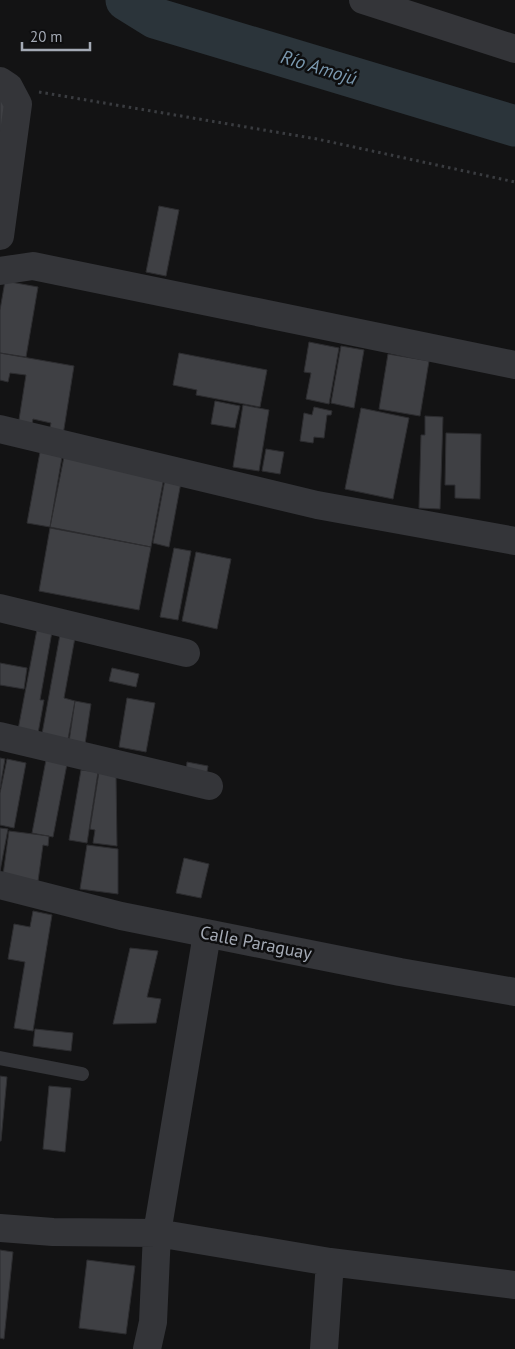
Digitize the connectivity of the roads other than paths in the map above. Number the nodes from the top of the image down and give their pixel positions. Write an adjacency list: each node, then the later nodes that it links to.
1 (378, 2): 2 (street)
2 (515, 50)
3 (4, 84): 4 (street)
4 (0, 236)
5 (0, 271): 6 (street)
6 (515, 365)
7 (0, 429): 8 (street)
8 (515, 540)
9 (0, 608): 10 (street)
10 (186, 653)
11 (0, 736): 12 (street)
12 (209, 786)
13 (0, 884): 14 (street, Calle Paraguay)
14 (207, 934): 15 (street, Calle Paraguay); 19 (street)
15 (515, 992)
16 (0, 1058): 17 (lane)
17 (82, 1074)
18 (0, 1228): 19 (street)
19 (157, 1233): 20 (street); 22 (street)
20 (330, 1262): 21 (street); 23 (street)
21 (515, 1285)
22 (147, 1349)
23 (324, 1349)

